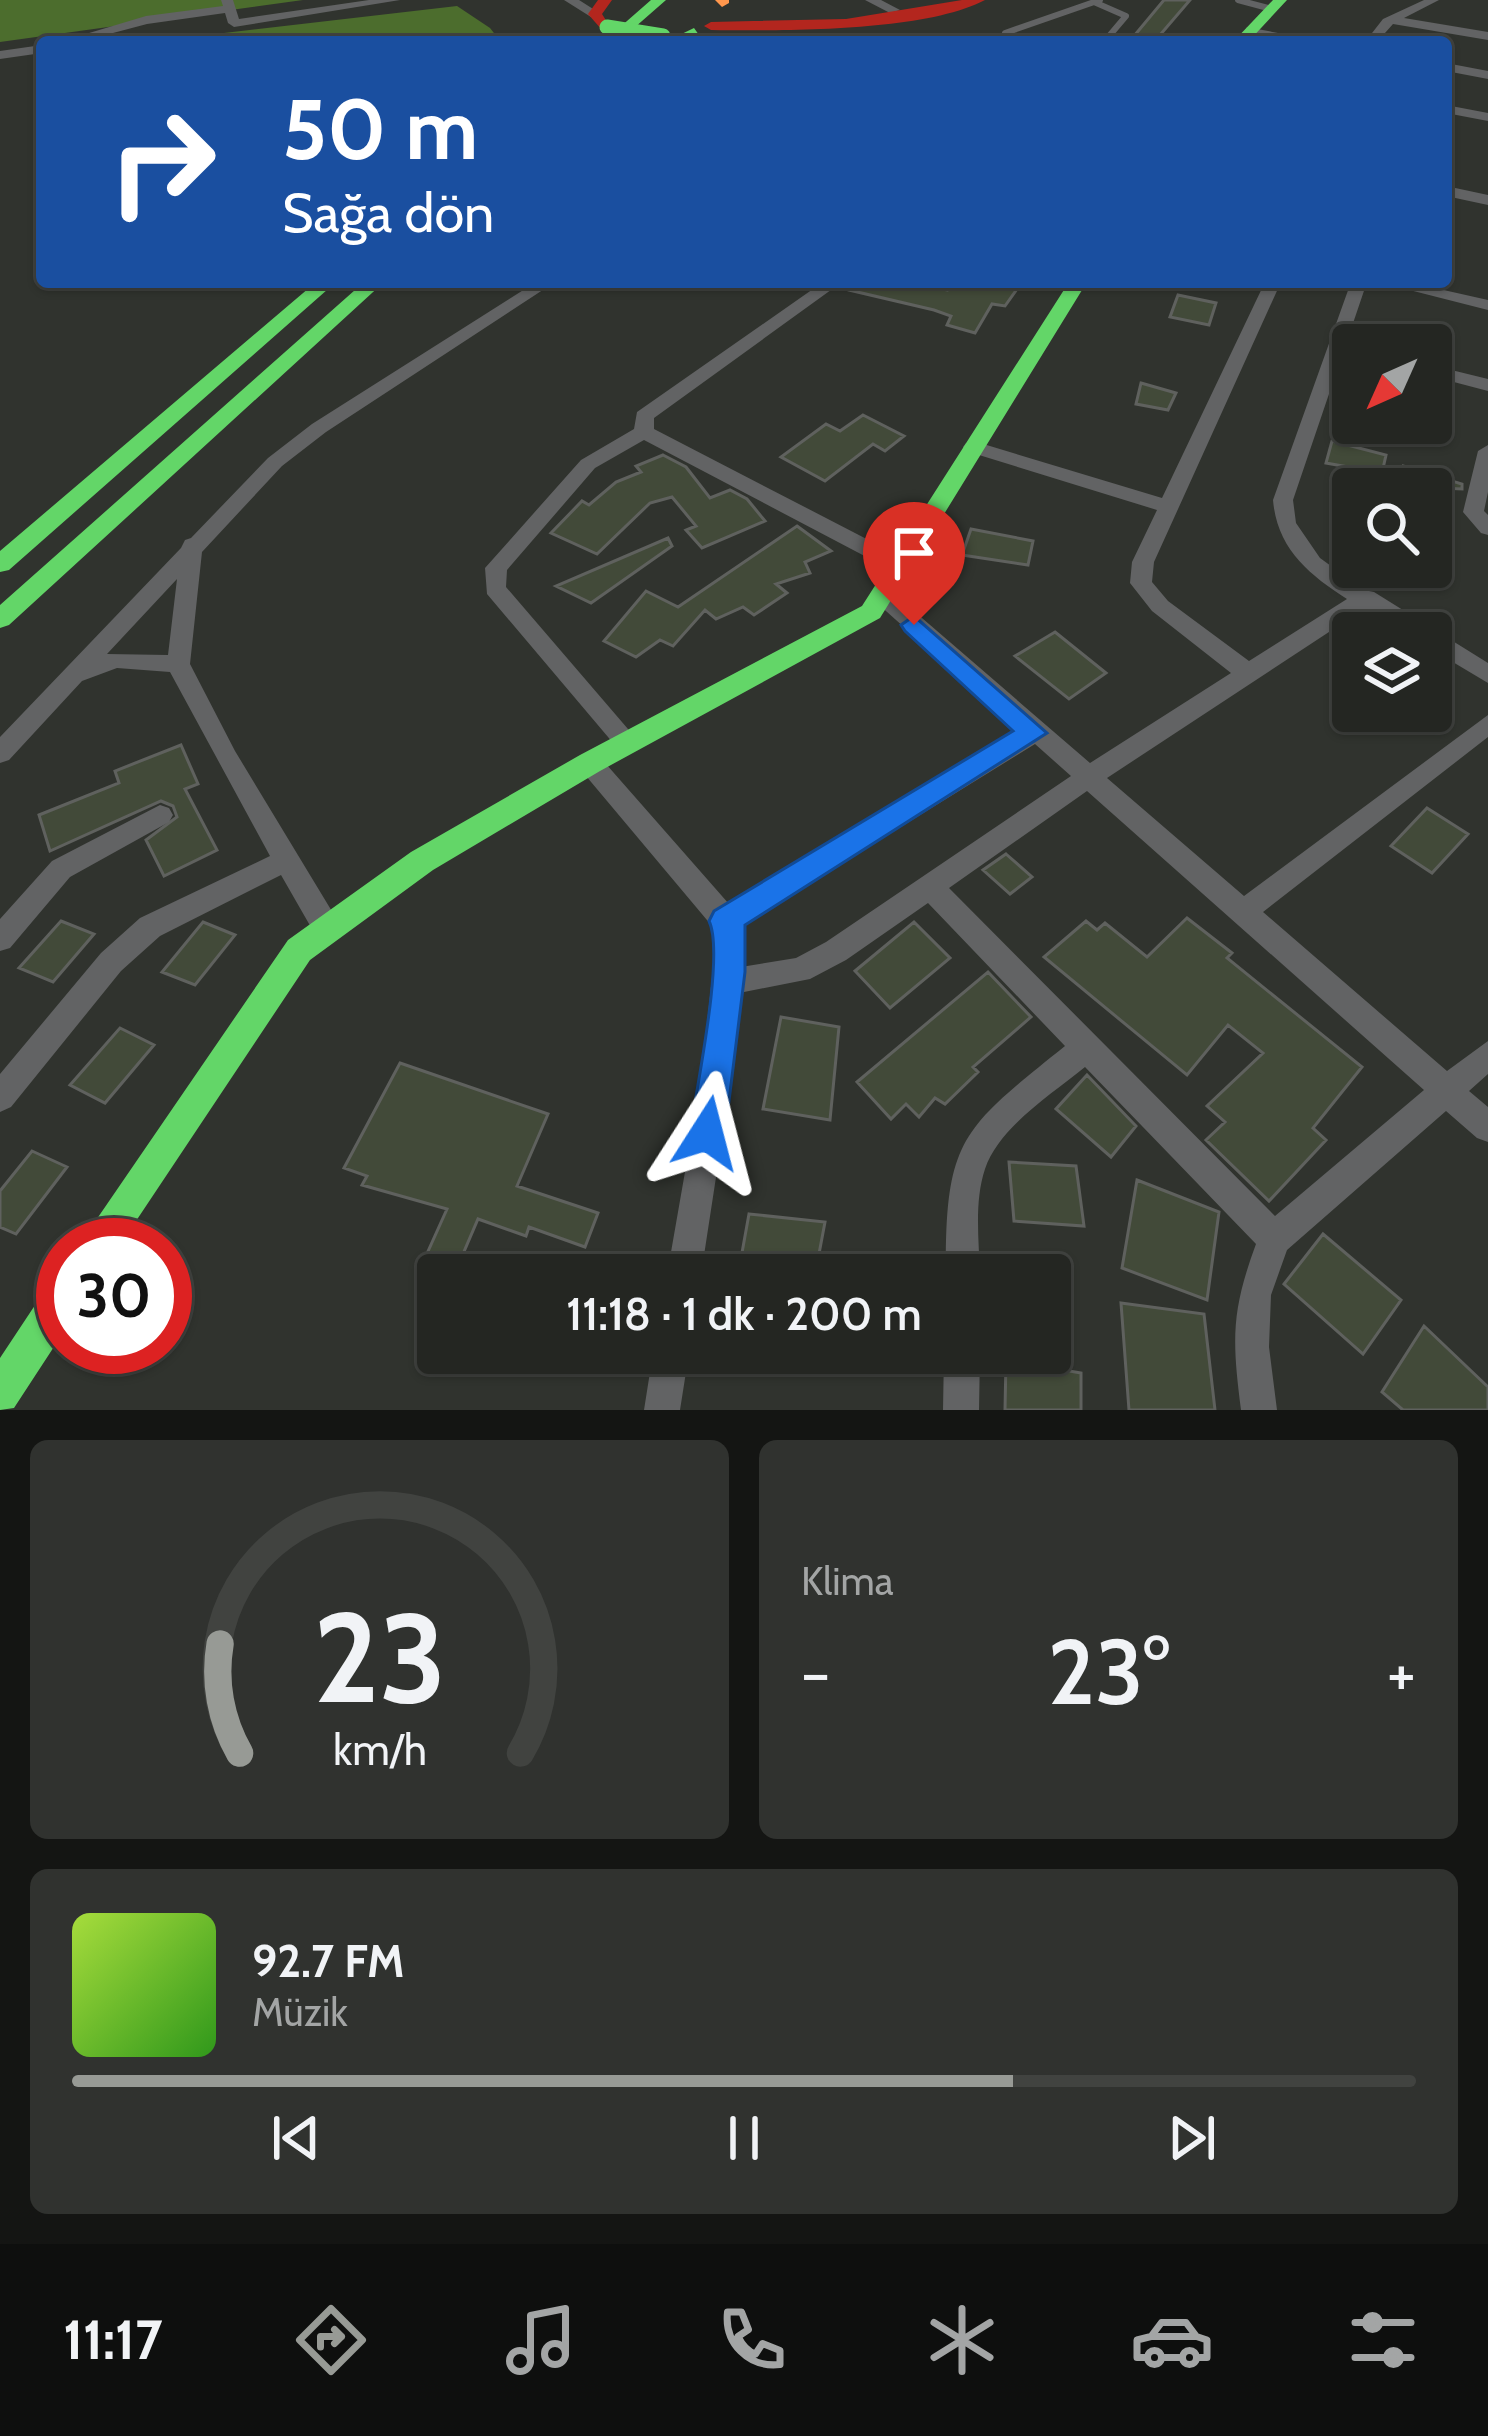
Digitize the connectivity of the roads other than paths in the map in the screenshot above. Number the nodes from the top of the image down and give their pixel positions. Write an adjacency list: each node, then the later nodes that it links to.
1 (336, 0): 14 (street)
2 (394, 0): 14 (street)
3 (659, 0): 16 (main road)
4 (692, 0): 17 (main road)
5 (931, 0): 12 (main road)
6 (978, 0): 17 (main road)
7 (1238, 0): 11 (lane)
8 (1394, 0): 13 (street)
9 (1433, 0): 13 (street)
10 (1097, 1): 21 (lane); 22 (lane)
11 (1274, 4): 23 (main road)
12 (882, 5): 17 (main road)
13 (1417, 7): 15 (street)
14 (230, 12): 20 (street)
15 (1391, 20): 19 (street); 24 (street)
16 (595, 21): 17 (main road, bridge)
17 (697, 21)
18 (1488, 23): 19 (street)
19 (1463, 32): 25 (street); 28 (street)
20 (87, 36)
21 (1010, 36)
22 (1109, 36)
23 (1244, 36)
24 (1376, 36)
25 (1488, 36)
26 (36, 50): 27 (street)
27 (0, 55)
28 (1452, 55)
29 (1452, 69): 30 (street)
30 (1488, 75)
31 (1452, 115): 32 (street)
32 (1488, 117)
33 (1452, 192): 34 (street)
34 (1488, 200)
35 (310, 288): 46 (main road)
36 (320, 288): 46 (main road)
37 (368, 288): 48 (main road)
38 (392, 288): 48 (main road)
39 (538, 288): 57 (street)
40 (825, 288): 52 (street)
41 (1074, 288): 53 (main road)
42 (1270, 288): 55 (street)
43 (1358, 288): 47 (street)
44 (1415, 288): 45 (street)
45 (1488, 305)
46 (294, 311): 58 (main road)
47 (1350, 324)
48 (307, 344): 63 (main road)
49 (1452, 376): 51 (street)
50 (1332, 380): 60 (street)
51 (1488, 385)
52 (644, 432): 59 (street); 71 (street)
53 (973, 447): 55 (street); 59 (main road)
54 (1488, 451): 56 (street)
55 (1169, 507): 66 (street)
56 (1488, 528)
57 (192, 545): 65 (street); 68 (street)
58 (0, 564)
59 (903, 567): 61 (main road)
60 (1366, 597): 62 (street); 66 (street)
61 (884, 598): 70 (street); 71 (main road)
62 (1390, 612)
63 (0, 619)
64 (1452, 651): 67 (street)
65 (178, 664): 68 (street); 76 (street)
66 (1248, 674): 74 (street)
67 (1488, 674)
68 (66, 682): 72 (street)
69 (1488, 724): 78 (street)
70 (1033, 733): 74 (street); 79 (street)
71 (628, 742): 73 (main road)
72 (0, 753)
73 (590, 763): 79 (street); 80 (main road)
74 (1085, 779): 77 (street); 78 (street)
75 (160, 815): 81 (street)
76 (287, 860): 80 (street); 86 (street)
77 (930, 887): 82 (street); 83 (street)
78 (1243, 912): 85 (street)
79 (725, 921): 82 (street)
80 (326, 928): 88 (main road)
81 (0, 939)
82 (728, 982): 90 (street)
83 (1086, 1047): 89 (street); 91 (street)
84 (1488, 1055): 85 (street)
85 (1448, 1093): 87 (street); 89 (street)
86 (0, 1097)
87 (1488, 1126)
88 (116, 1218)
89 (1274, 1240): 98 (street)
90 (687, 1254)
91 (963, 1254)
92 (36, 1339): 95 (main road)
93 (668, 1374): 96 (street)
94 (962, 1374): 97 (street)
95 (0, 1394)
96 (662, 1410)
97 (961, 1410)
98 (1259, 1410)

